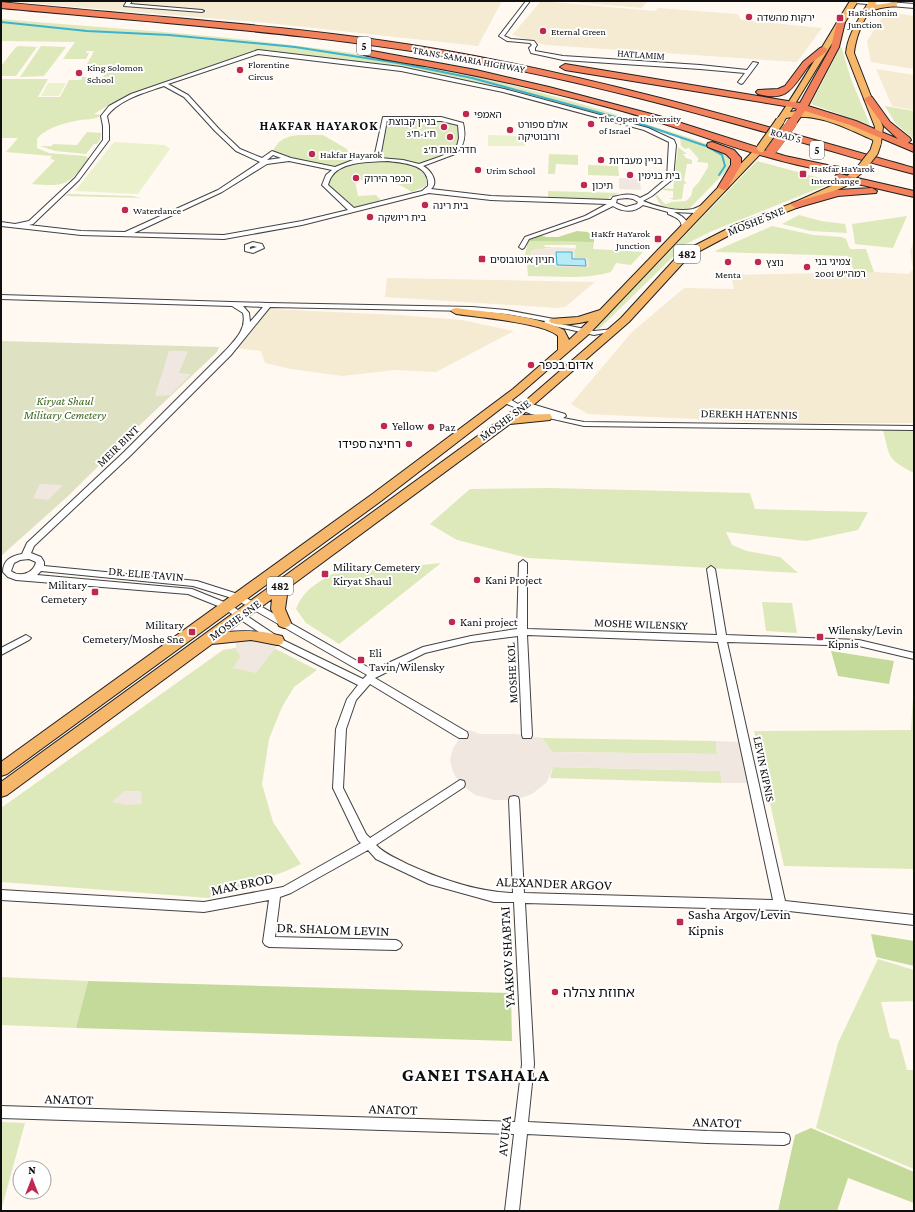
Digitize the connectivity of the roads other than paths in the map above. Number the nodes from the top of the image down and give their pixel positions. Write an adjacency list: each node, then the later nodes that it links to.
1 (130, 1): 10 (street)
2 (528, 1): 18 (street, HATLAMIM)
3 (906, 1): 4 (street)
4 (914, 2)
5 (852, 3): 7 (street); 12 (main road, MOSHE SNE / 482)
6 (894, 4): 7 (main road); 9 (street)
7 (871, 5): 22 (main road)
8 (1, 6): 13 (highway, 5)
9 (914, 6)
10 (202, 11)
11 (1, 14): 39 (highway, 5)
12 (841, 22): 14 (main road, MOSHE SNE / 482); 24 (highway)
13 (204, 24): 16 (highway); 37 (highway, ROAD 5 / 5)
14 (823, 50): 16 (highway); 23 (main road, MOSHE SNE / 482)
15 (356, 51): 19 (highway)
16 (547, 63): 23 (highway)
17 (755, 63): 18 (street)
18 (748, 72): 20 (street)
19 (508, 79): 25 (highway); 30 (highway)
20 (741, 82)
21 (164, 84): 34 (street); 41 (street); 56 (street)
22 (869, 99): 27 (main road); 28 (highway)
23 (792, 104): 24 (highway); 26 (main road, MOSHE SNE / 482)
24 (800, 110): 26 (main road); 27 (highway); 30 (highway, bridge)
25 (620, 112): 30 (highway); 40 (highway)
26 (782, 119): 30 (main road, MOSHE SNE / 482, bridge)
27 (878, 139): 29 (highway); 31 (highway); 38 (main road, MOSHE SNE / 482, bridge)
28 (914, 144)
29 (914, 149)
30 (765, 153): 38 (highway); 40 (main road, MOSHE SNE / 482)
31 (914, 154)
32 (289, 159): 34 (street); 34 (street); 36 (street)
33 (377, 159): 35 (street); 35 (street); 36 (street)
34 (264, 162): 58 (street)
35 (418, 166): 42 (street)
36 (335, 169): 53 (street)
37 (914, 170)
38 (856, 174): 44 (highway); 48 (main road, MOSHE SNE / 482)
39 (914, 177)
40 (723, 188): 49 (main road, MOSHE SNE / 482)
41 (656, 190): 43 (street); 45 (street)
42 (423, 192): 47 (street); 53 (street)
43 (650, 195): 46 (street); 50 (street)
44 (914, 195): 48 (highway)
45 (632, 196): 46 (street); 47 (street)
46 (641, 201): 50 (street); 52 (street)
47 (613, 202): 51 (street); 54 (street)
48 (796, 205): 69 (main road, MOSHE SNE / 482)
49 (705, 206): 50 (street); 57 (main road, MOSHE SNE / 482)
50 (656, 207)
51 (620, 208): 52 (street); 54 (street)
52 (635, 208): 57 (street)
53 (353, 211): 59 (street)
54 (594, 213): 61 (street)
55 (1, 224): 56 (street)
56 (13, 226): 58 (street)
57 (685, 228): 67 (main road, MOSHE SNE / 482)
58 (124, 235): 59 (street)
59 (238, 236): 60 (street)
60 (256, 244)
61 (522, 247)
62 (1, 297): 63 (street)
63 (230, 304): 64 (street); 71 (street)
64 (268, 305): 65 (street); 71 (street, MEIR BINT)
65 (385, 307): 66 (street); 68 (street)
66 (456, 311): 70 (street); 72 (main road)
67 (604, 311): 68 (main road); 70 (main road, MOSHE SNE / 482)
68 (554, 320)
69 (612, 330): 70 (street); 73 (main road, MOSHE SNE / 482)
70 (585, 332): 72 (main road, MOSHE SNE / 482)
71 (244, 335): 79 (street, MEIR BINT)
72 (563, 352): 74 (main road, MOSHE SNE / 482)
73 (558, 379): 75 (main road, MOSHE SNE / 482); 76 (street)
74 (505, 400): 75 (street, DEREKH HATENNIS); 85 (main road, MOSHE SNE / 482)
75 (524, 407): 76 (street, DEREKH HATENNIS); 77 (main road, MOSHE SNE / 482)
76 (545, 413): 77 (main road); 78 (street, DEREKH HATENNIS)
77 (506, 420): 84 (main road, MOSHE SNE / 482)
78 (914, 428)
79 (26, 556): 81 (street); 83 (street)
80 (523, 563): 89 (street, MOSHE KOL)
81 (39, 568): 83 (street); 85 (street, DR. ELIE TAVIN)
82 (711, 569): 92 (street, LEVIN KIPNIS)
83 (21, 577): 85 (street, DR. ELIE TAVIN)
84 (281, 586): 86 (main road, MOSHE SNE / 482); 88 (main road)
85 (232, 601): 86 (street, DR. ELIE TAVIN); 87 (street, DR. ELIE TAVIN); 99 (main road, MOSHE SNE / 482)
86 (254, 606): 87 (main road, MOSHE SNE / 482); 88 (street, DR. ELIE TAVIN)
87 (239, 615): 91 (main road, MOSHE SNE / 482); 93 (street, DR. ELIE TAVIN)
88 (284, 624): 96 (street, DR. ELIE TAVIN)
89 (522, 632): 92 (street, MOSHE WILENSKY); 96 (street, MOSHE WILENSKY); 97 (street, MOSHE KOL)
90 (26, 638): 94 (street)
91 (208, 639): 93 (main road); 101 (main road, MOSHE SNE / 482)
92 (722, 639): 95 (street, MOSHE WILENSKY); 107 (street, LEVIN KIPNIS)
93 (277, 640): 96 (street, DR. ELIE TAVIN)
94 (1, 652)
95 (914, 656)
96 (369, 679): 98 (street, DR. ELIE TAVIN); 103 (street, ALEXANDER ARGOV)
97 (528, 734)
98 (463, 735)
99 (1, 770)
100 (460, 784): 103 (street, MAX BROD)
101 (1, 791)
102 (514, 800): 106 (street, YAAKOV SHABTAI)
103 (369, 844): 104 (street, MAX BROD); 106 (street, ALEXANDER ARGOV)
104 (275, 894): 105 (street, MAX BROD); 109 (street, DR. SHALOM LEVIN)
105 (1, 895)
106 (519, 898): 107 (street, ALEXANDER ARGOV); 110 (street, YAAKOV SHABTAI)
107 (780, 905): 108 (street, ALEXANDER ARGOV)
108 (914, 920)
109 (396, 945)
110 (528, 1064): 112 (street, AVUKA)
111 (1, 1112): 112 (street, ANATOT)
112 (520, 1128): 113 (street, ANATOT); 114 (street, AVUKA)
113 (784, 1139)
114 (512, 1211)

